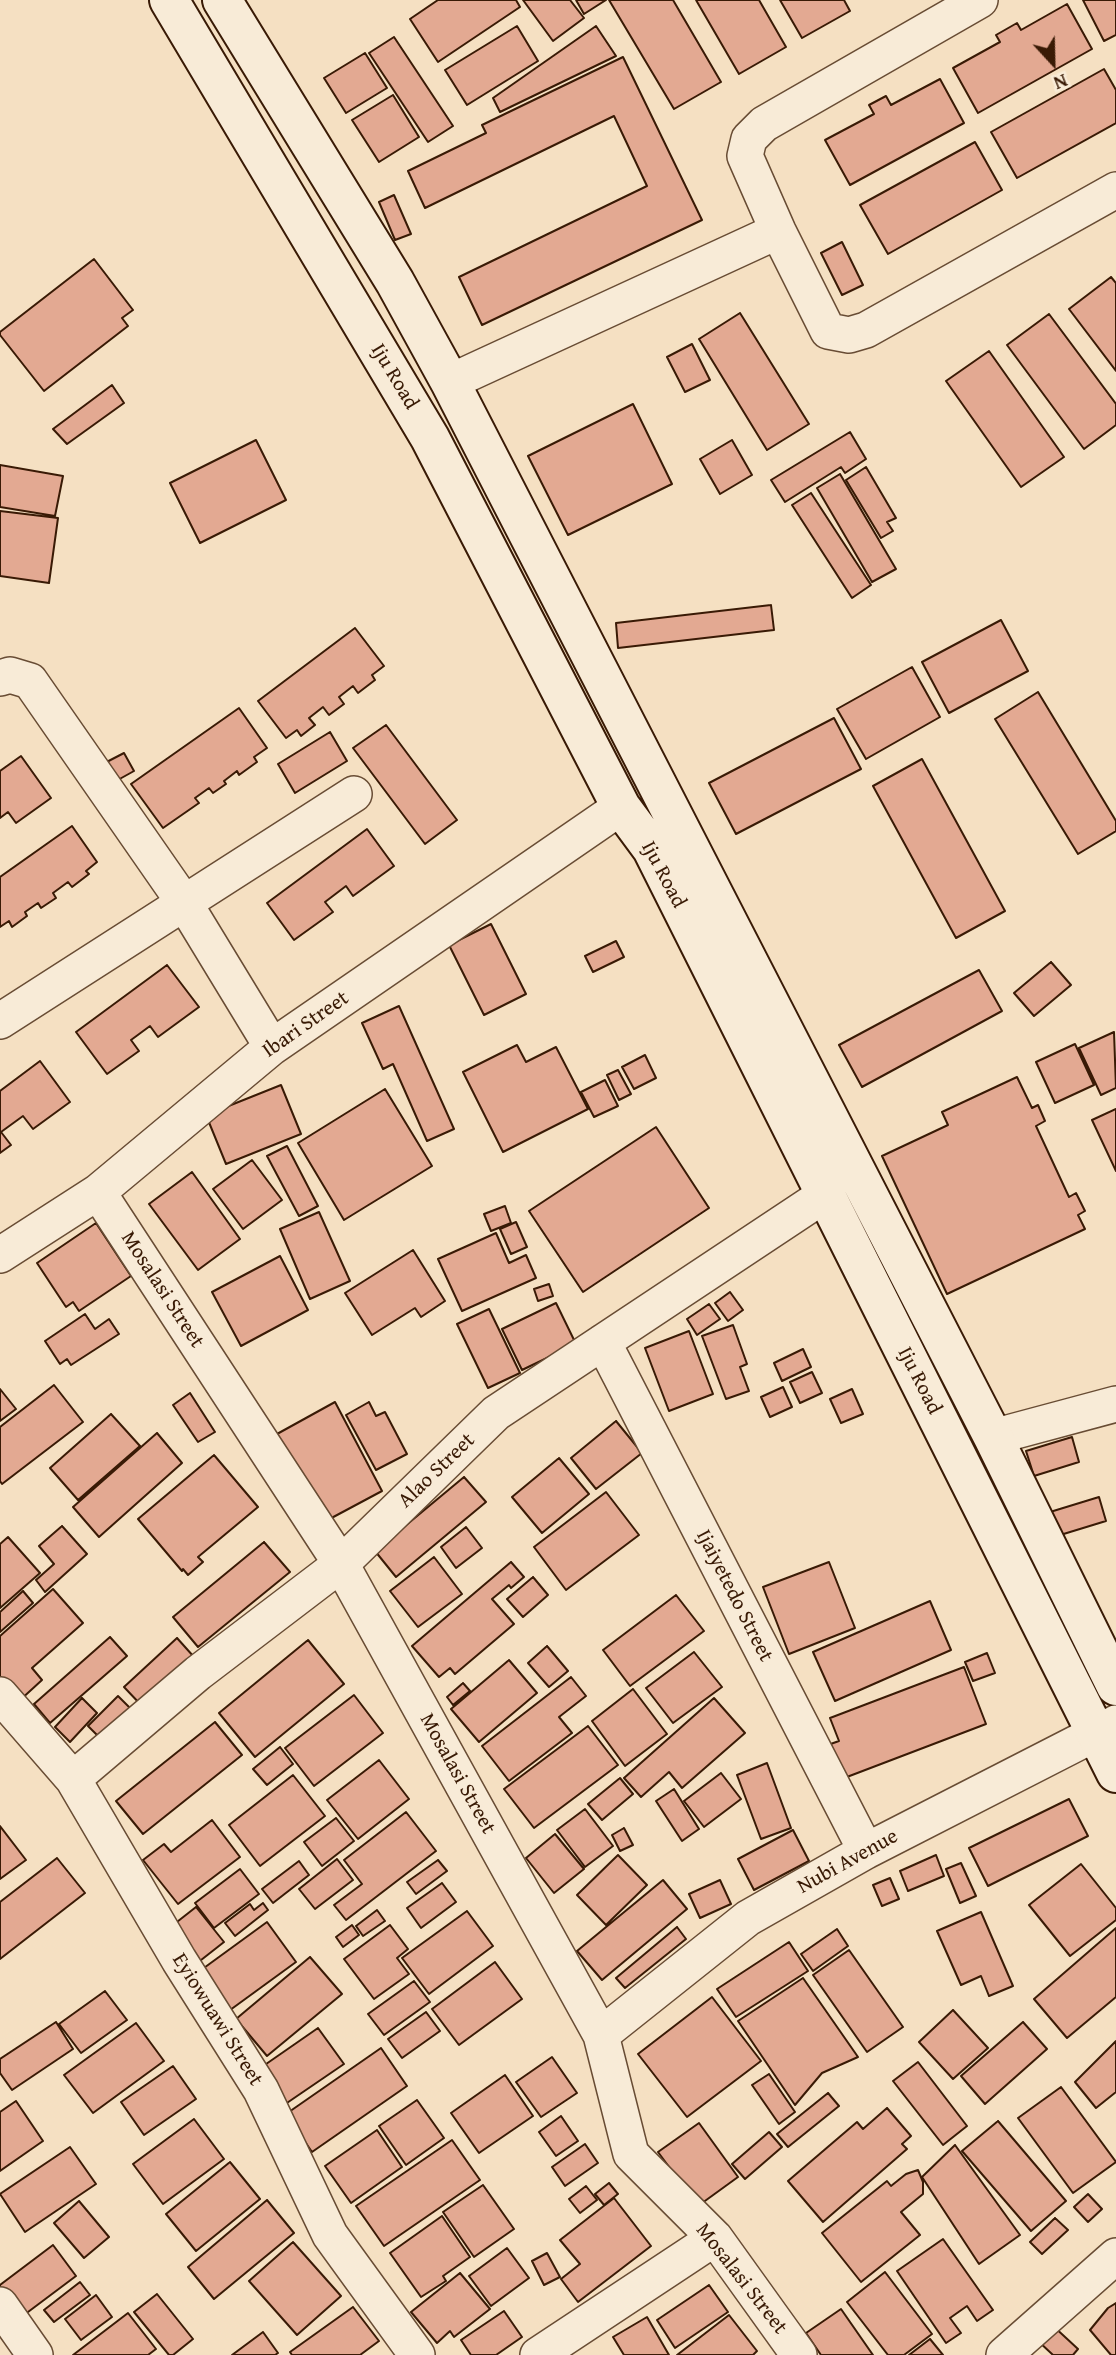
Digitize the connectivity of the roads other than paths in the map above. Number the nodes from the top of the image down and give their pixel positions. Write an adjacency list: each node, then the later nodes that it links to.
1 (169, 0): 9 (main road, Iju Road)
2 (981, 0): 5 (street)
3 (229, 2): 6 (main road, Iju Road)
4 (1116, 190): 5 (street)
5 (778, 231): 6 (street)
6 (450, 382): 18 (main road, Iju Road)
7 (0, 678): 10 (street)
8 (354, 794): 10 (street)
9 (621, 807): 12 (street, Ibari Street); 14 (main road, Iju Road)
10 (185, 904): 11 (street); 12 (street)
11 (0, 1021)
12 (272, 1047): 13 (street, Ibari Street)
13 (98, 1192): 15 (street, Ibari Street); 19 (street, Mosalasi Street)
14 (826, 1194): 16 (street, Alao Street); 22 (main road, Iju Road)
15 (0, 1255)
16 (603, 1342): 19 (street, Alao Street); 25 (street, Ijaiyetedo Street)
17 (1116, 1404): 18 (street)
18 (993, 1437): 20 (main road, Iju Road)
19 (341, 1564): 24 (street, Alao Street); 26 (street, Mosalasi Street)
20 (1116, 1686)
21 (0, 1695): 24 (street, Eyiowuawi Street)
22 (1106, 1728): 23 (main road, Iju Road); 25 (street, Nubi Avenue)
23 (1116, 1773)
24 (73, 1779): 31 (street, Eyiowuawi Street)
25 (866, 1851): 26 (street, Nubi Avenue)
26 (601, 2035): 27 (street, Mosalasi Street)
27 (715, 2238): 32 (street); 33 (street, Mosalasi Street)
28 (1116, 2256): 34 (street)
29 (0, 2305): 30 (street)
30 (35, 2355)
31 (417, 2355)
32 (538, 2355)
33 (799, 2355)
34 (1004, 2355)

